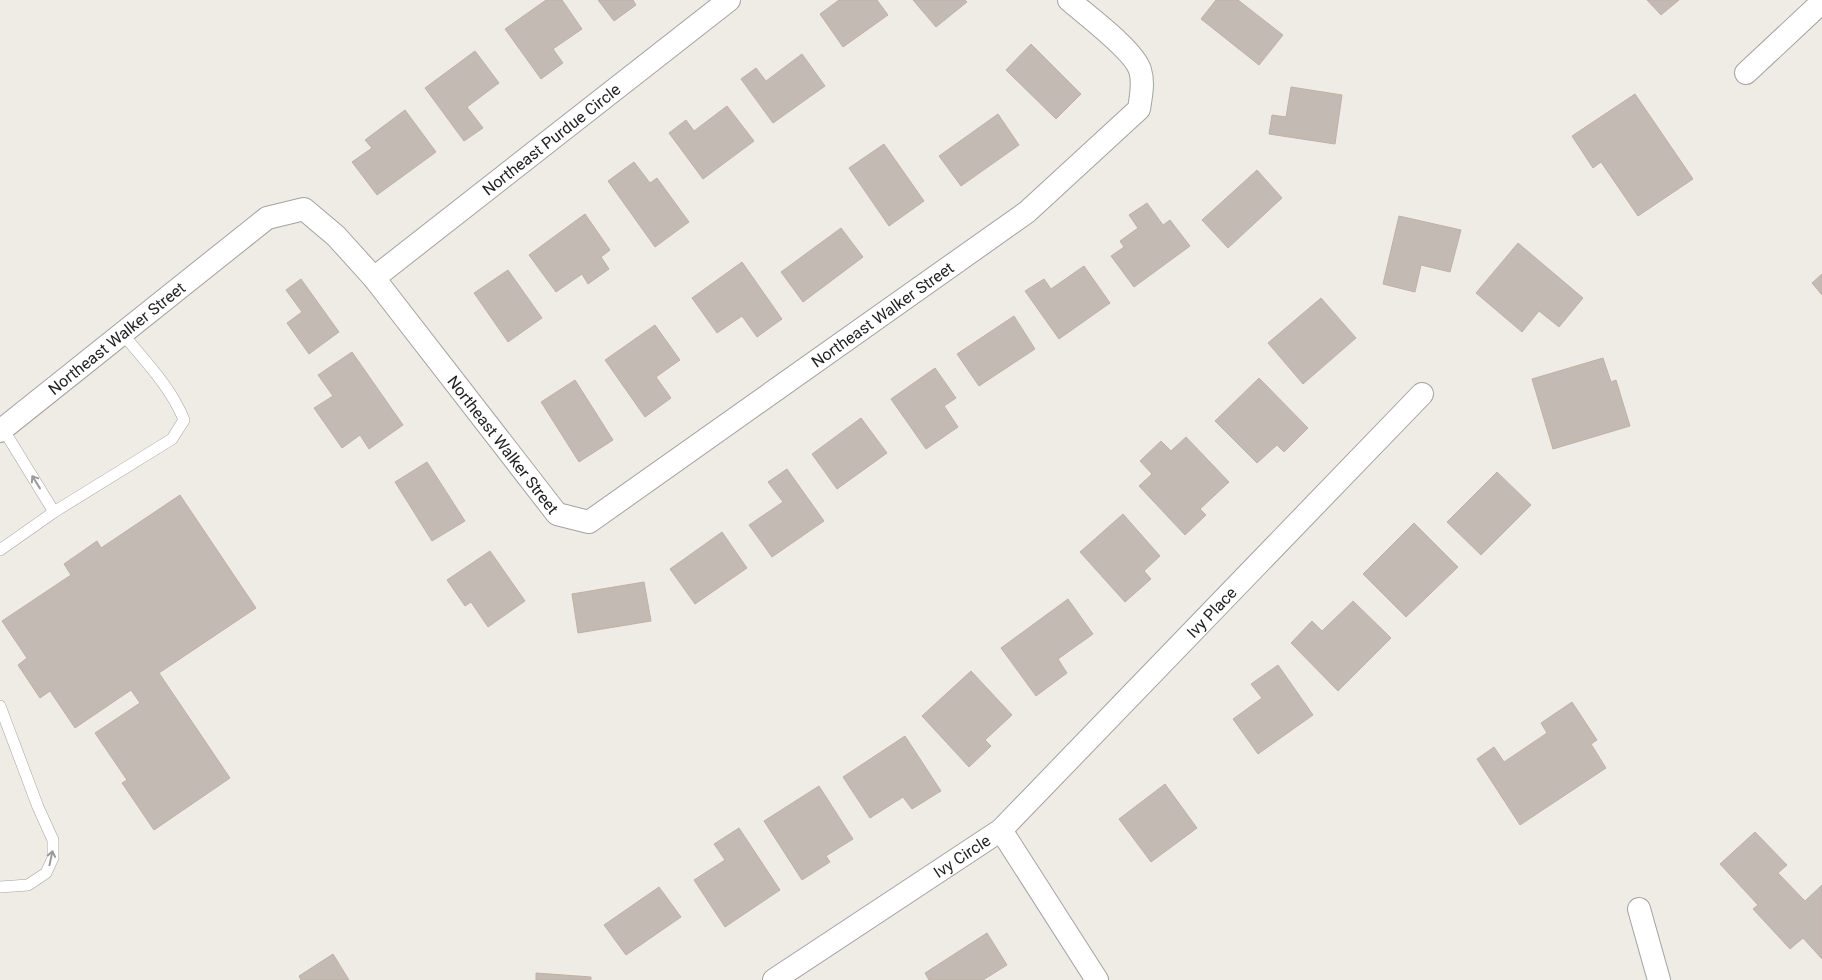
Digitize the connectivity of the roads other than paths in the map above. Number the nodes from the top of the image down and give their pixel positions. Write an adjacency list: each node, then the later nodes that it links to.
1 (729, 0): 5 (street, Northeast Purdue Circle)
2 (1069, 0): 5 (street, Northeast Walker Street)
3 (1822, 2): 4 (street)
4 (1746, 73)
5 (374, 278): 6 (street, Northeast Walker Street)
6 (122, 333): 8 (street, Northeast Walker Street); 9 (lane)
7 (1422, 394): 12 (street, Ivy Place)
8 (2, 430): 9 (lane, one-way to 8)
9 (54, 512): 10 (lane)
10 (0, 550)
11 (0, 706): 13 (lane, one-way to 11)
12 (1001, 830): 15 (street, Ivy Circle); 16 (street, Ivy Circle)
13 (0, 887)
14 (1638, 909): 17 (street)
15 (774, 980)
16 (1097, 980)
17 (1659, 980)

